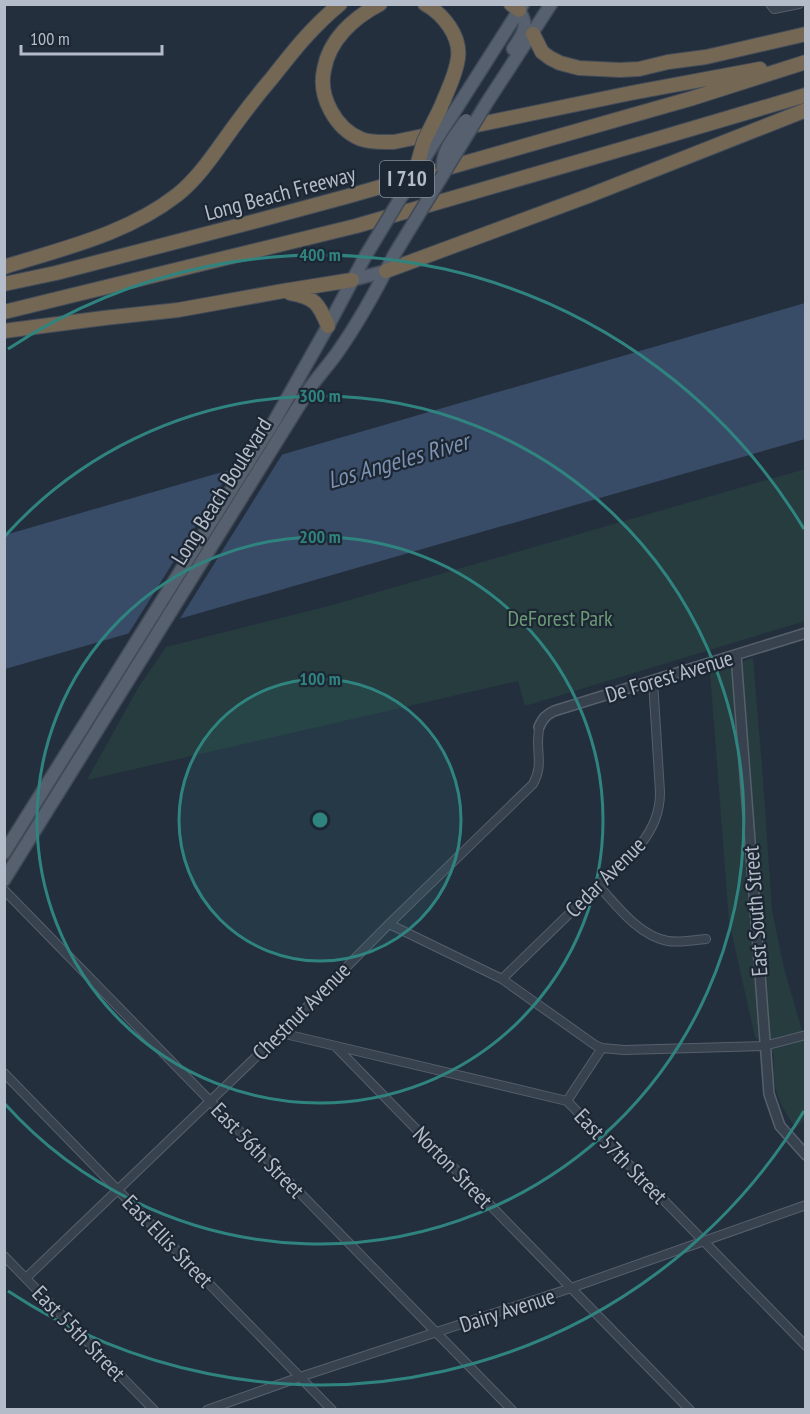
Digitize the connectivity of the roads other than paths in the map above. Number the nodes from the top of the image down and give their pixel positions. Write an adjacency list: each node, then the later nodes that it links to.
1 (340, 4): 15 (highway)
2 (380, 4): 10 (highway)
3 (425, 4): 14 (highway, bridge)
4 (551, 4): 8 (main road, Long Beach Boulevard)
5 (799, 4): 7 (street)
6 (518, 6): 12 (main road); 14 (main road, Long Beach Boulevard, bridge)
7 (772, 7)
8 (533, 34): 9 (highway); 12 (main road, Long Beach Boulevard)
9 (806, 34)
10 (806, 61): 18 (highway, Long Beach Freeway / I 710)
11 (806, 95): 20 (highway, I 710)
12 (482, 104): 16 (main road, Long Beach Boulevard, bridge)
13 (806, 110): 16 (highway)
14 (415, 173): 17 (main road, Long Beach Boulevard, bridge)
15 (4, 267)
16 (386, 271): 17 (main road); 28 (main road, Long Beach Boulevard)
17 (352, 280): 19 (highway); 21 (main road, Long Beach Boulevard)
18 (4, 284)
19 (282, 291): 21 (highway); 22 (highway)
20 (4, 312)
21 (328, 326): 27 (main road, Long Beach Boulevard)
22 (4, 331)
23 (806, 633): 24 (street, De Forest Avenue)
24 (736, 655): 25 (street, De Forest Avenue); 37 (street, East South Street)
25 (653, 681): 26 (street, De Forest Avenue); 29 (street, Cedar Avenue)
26 (539, 727): 31 (street, Chestnut Avenue)
27 (4, 853)
28 (4, 880)
29 (598, 885): 32 (street); 33 (street, Cedar Avenue)
30 (4, 890): 40 (street, East 56th Street)
31 (388, 924): 33 (street); 34 (street, Chestnut Avenue)
32 (706, 939)
33 (501, 979): 38 (street)
34 (280, 1033): 36 (street, East 57th Street); 40 (street, Chestnut Avenue)
35 (806, 1035): 37 (street)
36 (336, 1046): 41 (street, East 57th Street); 48 (street, Norton Street)
37 (764, 1046): 38 (street); 42 (street, East South Street)
38 (602, 1048): 41 (street)
39 (4, 1073): 43 (street, East Ellis Street)
40 (210, 1101): 43 (street, Chestnut Avenue); 49 (street, East 56th Street)
41 (567, 1101): 45 (street, East 57th Street)
42 (806, 1155)
43 (117, 1189): 47 (street, Chestnut Avenue); 51 (street, East Ellis Street)
44 (806, 1205): 45 (street, Dairy Avenue)
45 (703, 1242): 48 (street, Dairy Avenue); 50 (street, East 57th Street)
46 (4, 1256): 47 (street, East 55th Street)
47 (26, 1278): 52 (street, East 55th Street)
48 (571, 1288): 49 (street, Dairy Avenue); 56 (street, Norton Street)
49 (438, 1333): 51 (street, Dairy Avenue); 55 (street, East 56th Street)
50 (806, 1346)
51 (300, 1377): 53 (street, Dairy Avenue); 54 (street, East Ellis Street)
52 (154, 1410)
53 (207, 1410)
54 (332, 1410)
55 (512, 1410)
56 (690, 1410)

